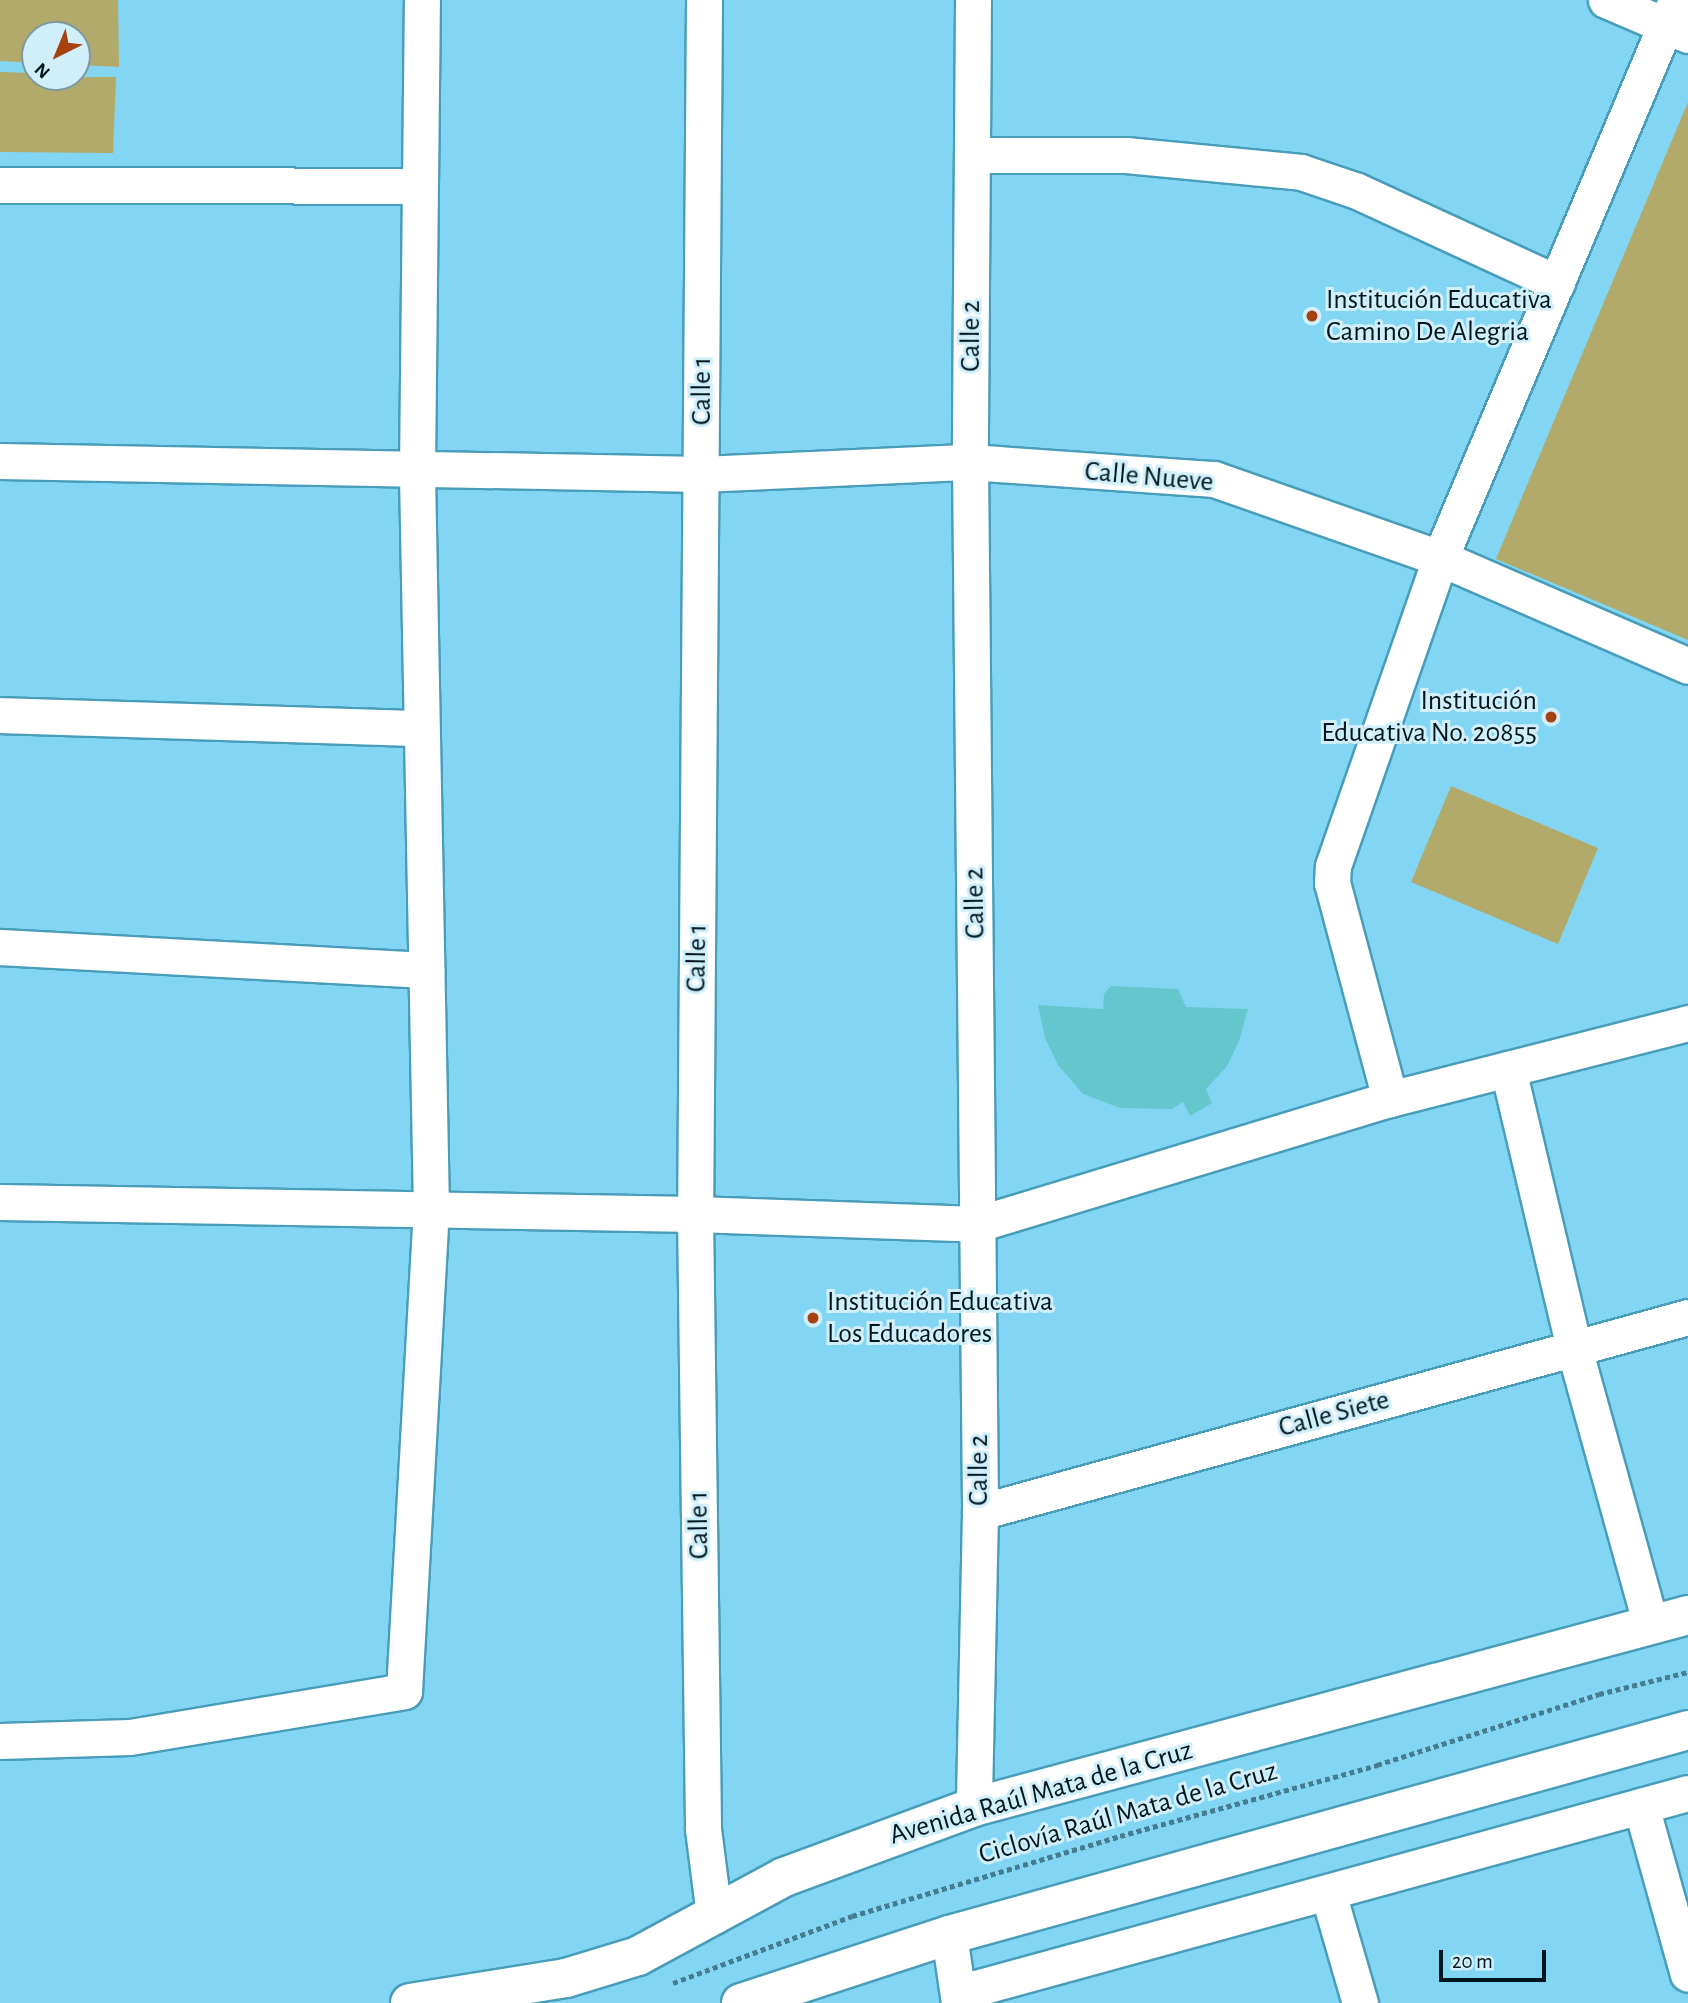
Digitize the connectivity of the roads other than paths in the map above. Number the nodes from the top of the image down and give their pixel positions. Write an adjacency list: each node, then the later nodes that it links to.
1 (422, 0): 8 (street)
2 (704, 0): 13 (street, Calle 1)
3 (973, 0): 6 (street, Calle 2)
4 (1606, 0): 5 (street)
5 (1677, 20): 9 (street)
6 (972, 155): 9 (street); 11 (street, Calle 2)
7 (0, 185): 8 (street)
8 (419, 186): 12 (street)
9 (1557, 283): 14 (street)
10 (0, 461): 12 (street, Calle Nueve)
11 (970, 463): 13 (street, Calle Nueve); 14 (street, Calle Nueve); 26 (street, Calle 2)
12 (417, 471): 13 (street, Calle Nueve); 17 (street)
13 (702, 474): 25 (street, Calle 1)
14 (1440, 558): 15 (street, Calle Nueve); 22 (street)
15 (1688, 666)
16 (0, 715): 17 (street)
17 (421, 728): 19 (street)
18 (0, 947): 19 (street)
19 (426, 970): 24 (street)
20 (1688, 1023): 21 (street)
21 (1508, 1069): 22 (street); 28 (street)
22 (1390, 1099): 26 (street)
23 (0, 1202): 24 (street)
24 (431, 1210): 25 (street); 33 (street)
25 (695, 1214): 26 (street); 38 (street, Calle 1)
26 (978, 1224): 29 (street, Calle 2)
27 (1688, 1317): 28 (street, Calle Siete)
28 (1574, 1348): 29 (street, Calle Siete); 31 (street)
29 (980, 1512): 36 (street, Calle 2)
30 (1688, 1615): 31 (main road, Avenida Raúl Mata de la Cruz)
31 (1651, 1625): 36 (main road, Avenida Raúl Mata de la Cruz)
32 (1688, 1730): 39 (main road)
33 (0, 1741)
34 (1688, 1793): 35 (street)
35 (1641, 1805): 37 (street); 40 (street)
36 (974, 1807): 38 (main road, Avenida Raúl Mata de la Cruz)
37 (1328, 1893): 41 (street); 44 (street)
38 (714, 1915): 42 (main road, Avenida Raúl Mata de la Cruz)
39 (949, 1935): 41 (street); 43 (main road)
40 (1688, 1974)
41 (958, 1998)
42 (410, 2003)
43 (741, 2003)
44 (1360, 2003)

